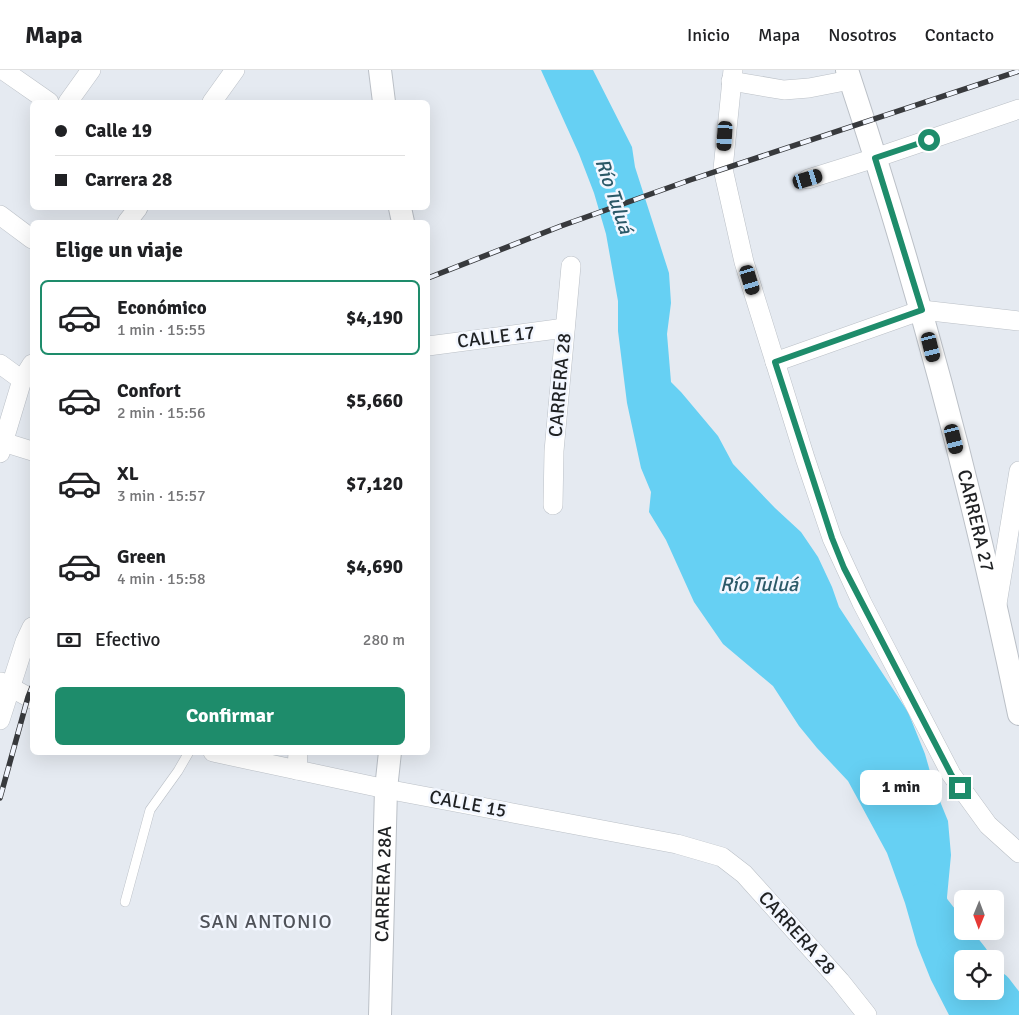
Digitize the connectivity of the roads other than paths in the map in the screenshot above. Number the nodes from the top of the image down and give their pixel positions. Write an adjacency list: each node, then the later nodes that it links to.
1 (3, 70): 7 (street)
2 (91, 70): 8 (street)
3 (235, 70): 9 (street)
4 (380, 70): 10 (street)
5 (849, 75): 6 (street); 12 (street, CARRERA 27)
6 (732, 76): 23 (street)
7 (46, 100)
8 (69, 100)
9 (213, 100)
10 (384, 100)
11 (1019, 109): 12 (street)
12 (875, 158): 13 (street); 19 (street, CARRERA 27)
13 (808, 179)
14 (136, 210): 16 (street)
15 (0, 215): 17 (street)
16 (129, 220)
17 (30, 238)
18 (571, 266): 21 (street, CARRERA 28)
19 (922, 310): 20 (street); 23 (street); 31 (street, CARRERA 27)
20 (1019, 321)
21 (565, 328): 22 (street, CALLE 17); 30 (street, CARRERA 28)
22 (430, 346)
23 (775, 362): 42 (street)
24 (0, 364): 26 (street)
25 (30, 367): 26 (street)
26 (22, 380): 27 (street)
27 (1, 445): 28 (street)
28 (30, 451)
29 (1019, 471): 31 (street)
30 (553, 505)
31 (996, 606): 35 (street, CARRERA 27)
32 (30, 631): 33 (street)
33 (5, 684): 34 (street); 36 (street)
34 (30, 699)
35 (1019, 714)
36 (0, 720)
37 (187, 755): 44 (lane)
38 (241, 755): 40 (street, CALLE 15)
39 (390, 755): 41 (street, CARRERA 28A)
40 (297, 761): 41 (street, CALLE 15)
41 (386, 789): 43 (street, CALLE 15); 45 (street, CARRERA 28A)
42 (1019, 853)
43 (722, 857): 46 (street, CARRERA 28)
44 (125, 902)
45 (380, 1015)
46 (868, 1015)

